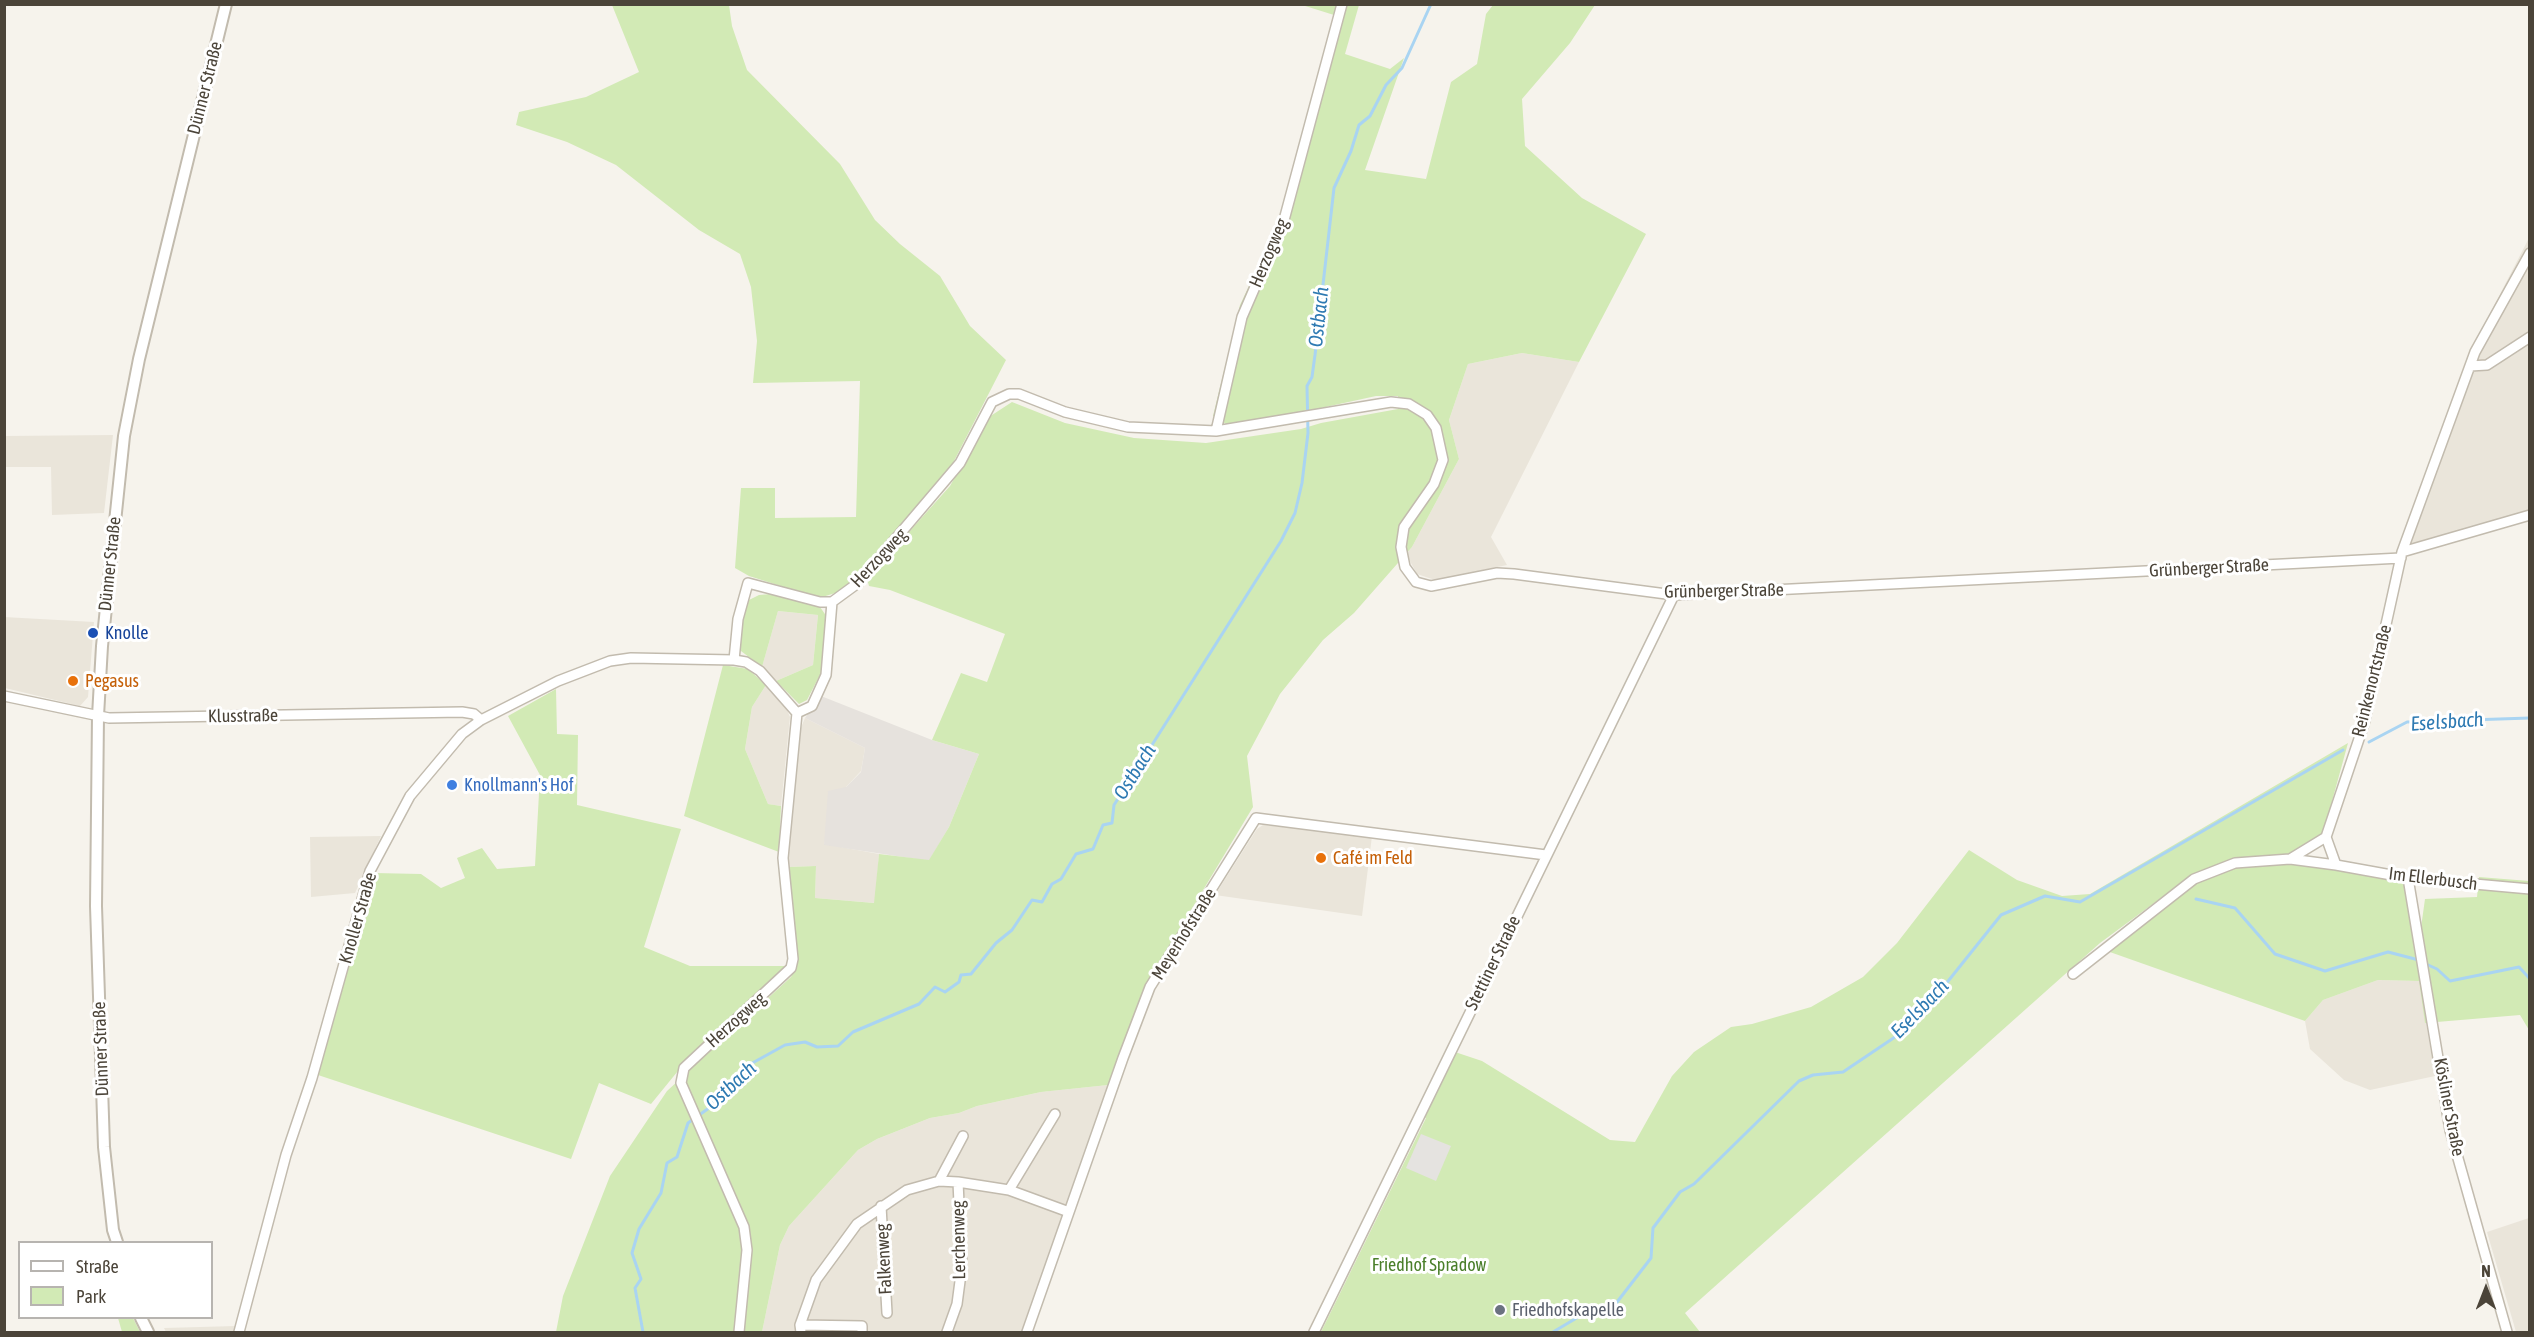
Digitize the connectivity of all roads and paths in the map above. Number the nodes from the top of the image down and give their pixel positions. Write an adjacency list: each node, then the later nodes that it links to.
1 (226, 4): 14 (street, Dünner Straße)
2 (1342, 4): 6 (street, Herzogweg)
3 (2529, 253): 5 (street, Reinkenortstraße)
4 (2529, 337): 5 (street)
5 (2470, 366): 8 (street, Reinkenortstraße)
6 (1216, 430): 9 (street, Grünberger Straße); 10 (street, Herzogweg)
7 (2529, 515): 8 (street, Grünberger Straße)
8 (2402, 555): 9 (street, Grünberger Straße); 16 (street, Reinkenortstraße)
9 (1674, 595): 17 (street, Stettiner Straße)
10 (832, 602): 11 (street); 13 (street)
11 (734, 660): 13 (street, Knoller Straße); 15 (street, Knoller Straße)
12 (4, 696): 14 (street, Klusstraße)
13 (797, 713): 34 (street, Herzogweg)
14 (98, 716): 15 (street, Klusstraße); 30 (street, Dünner Straße)
15 (481, 720): 33 (street, Knoller Straße)
16 (2326, 837): 18 (street); 19 (street)
17 (1546, 855): 29 (street, Meyerhofstraße); 38 (street, Stettiner Straße)
18 (2290, 860): 19 (street, Im Ellerbusch); 22 (street)
19 (2336, 864): 20 (street, Im Ellerbusch)
20 (2408, 878): 21 (street, Im Ellerbusch); 39 (street, Kösliner Straße)
21 (2529, 889)
22 (2073, 974)
23 (1055, 1114): 27 (street)
24 (963, 1136): 25 (street)
25 (939, 1181): 26 (street); 28 (street)
26 (958, 1182): 27 (street); 36 (street, Lerchenweg)
27 (1009, 1191): 29 (street)
28 (881, 1206): 31 (street, Falkenweg); 32 (street)
29 (1069, 1212): 37 (street, Meyerhofstraße)
30 (117, 1241)
31 (887, 1313)
32 (800, 1329): 35 (street)
33 (239, 1332)
34 (739, 1332)
35 (862, 1332)
36 (946, 1332)
37 (1027, 1332)
38 (1314, 1332)
39 (2507, 1332)

